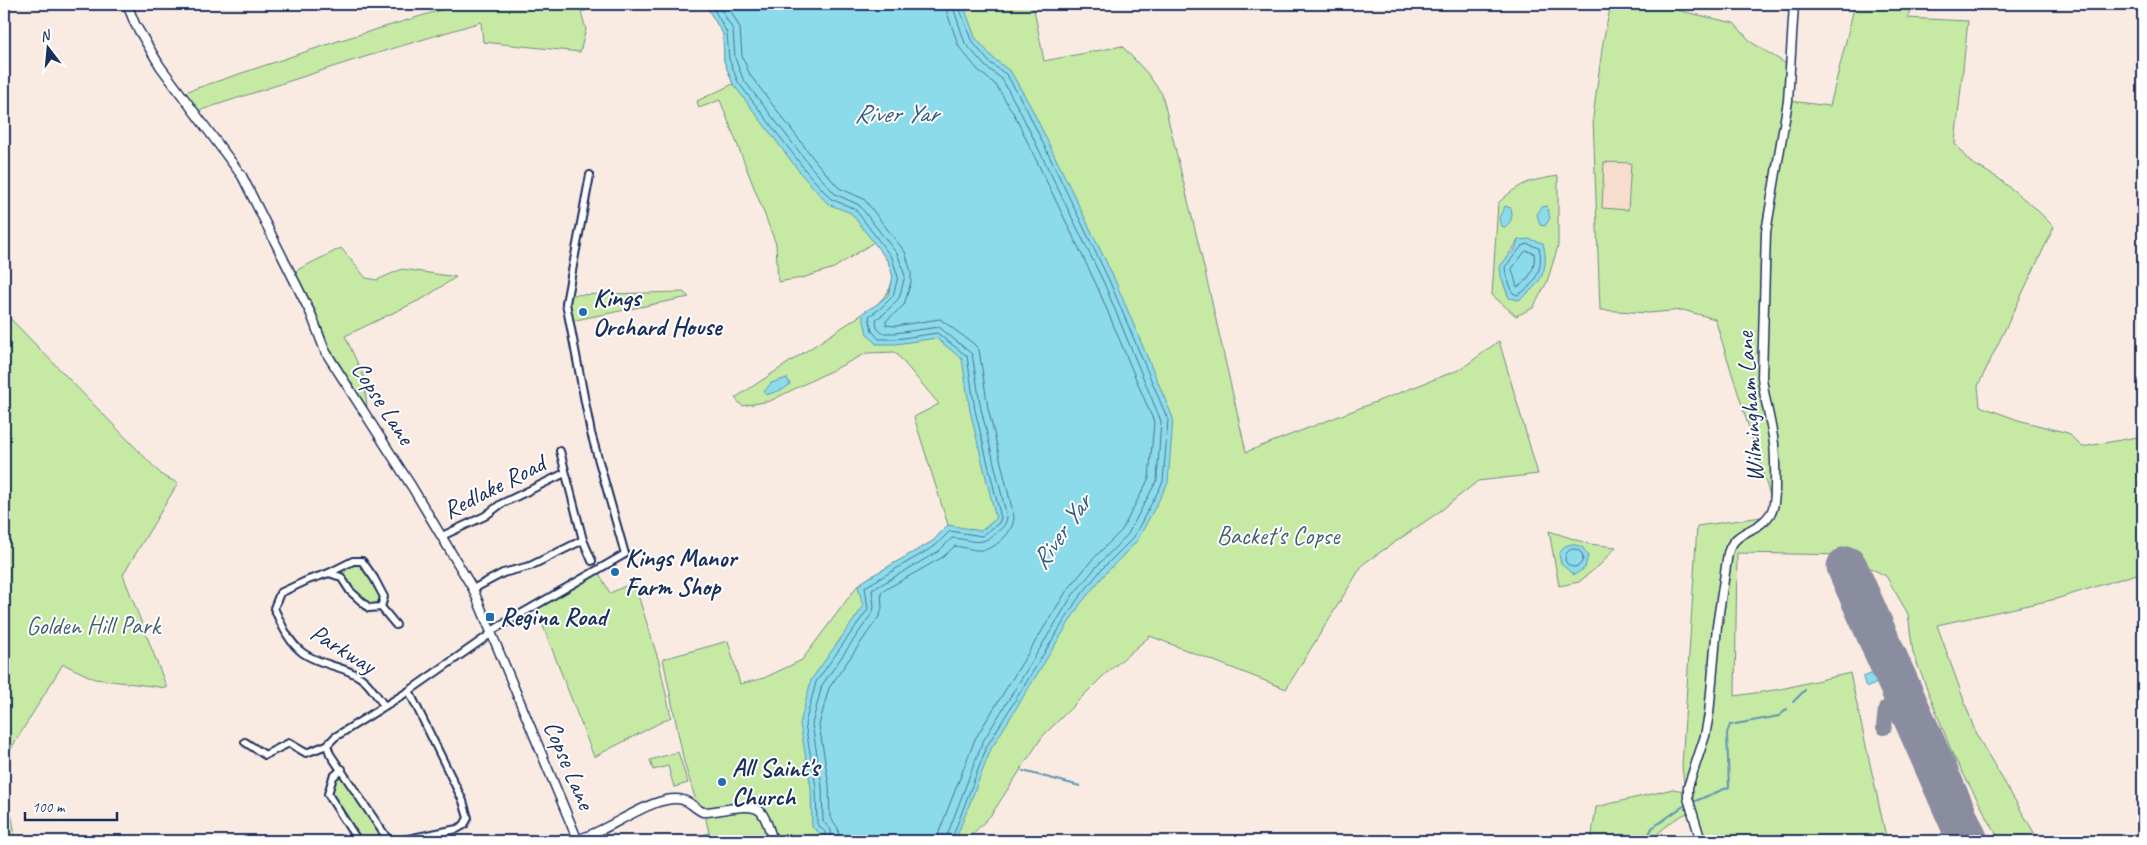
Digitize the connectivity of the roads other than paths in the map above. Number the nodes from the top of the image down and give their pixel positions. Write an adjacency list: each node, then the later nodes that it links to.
1 (127, 4): 6 (street, Copse Lane)
2 (1794, 4): 26 (street, Wilmingham Lane)
3 (590, 175): 13 (street)
4 (560, 451): 5 (street)
5 (565, 473): 6 (street, Redlake Road); 7 (street)
6 (442, 536): 10 (street, Copse Lane)
7 (583, 540): 8 (street); 10 (street)
8 (592, 561)
9 (329, 573): 11 (street, Parkway); 11 (street, Parkway); 15 (street, Parkway)
10 (473, 590): 13 (street, Copse Lane)
11 (381, 608): 12 (street, Parkway)
12 (396, 625)
13 (491, 632): 14 (street); 21 (street, Copse Lane)
14 (409, 691): 15 (street); 24 (street)
15 (384, 706): 17 (street)
16 (245, 742): 18 (street)
17 (327, 746): 18 (street); 20 (street)
18 (265, 755): 19 (street)
19 (267, 763)
20 (342, 769): 22 (street); 23 (street)
21 (578, 840): 25 (street)
22 (358, 841)
23 (389, 841)
24 (398, 841)
25 (773, 841)
26 (1701, 841)

